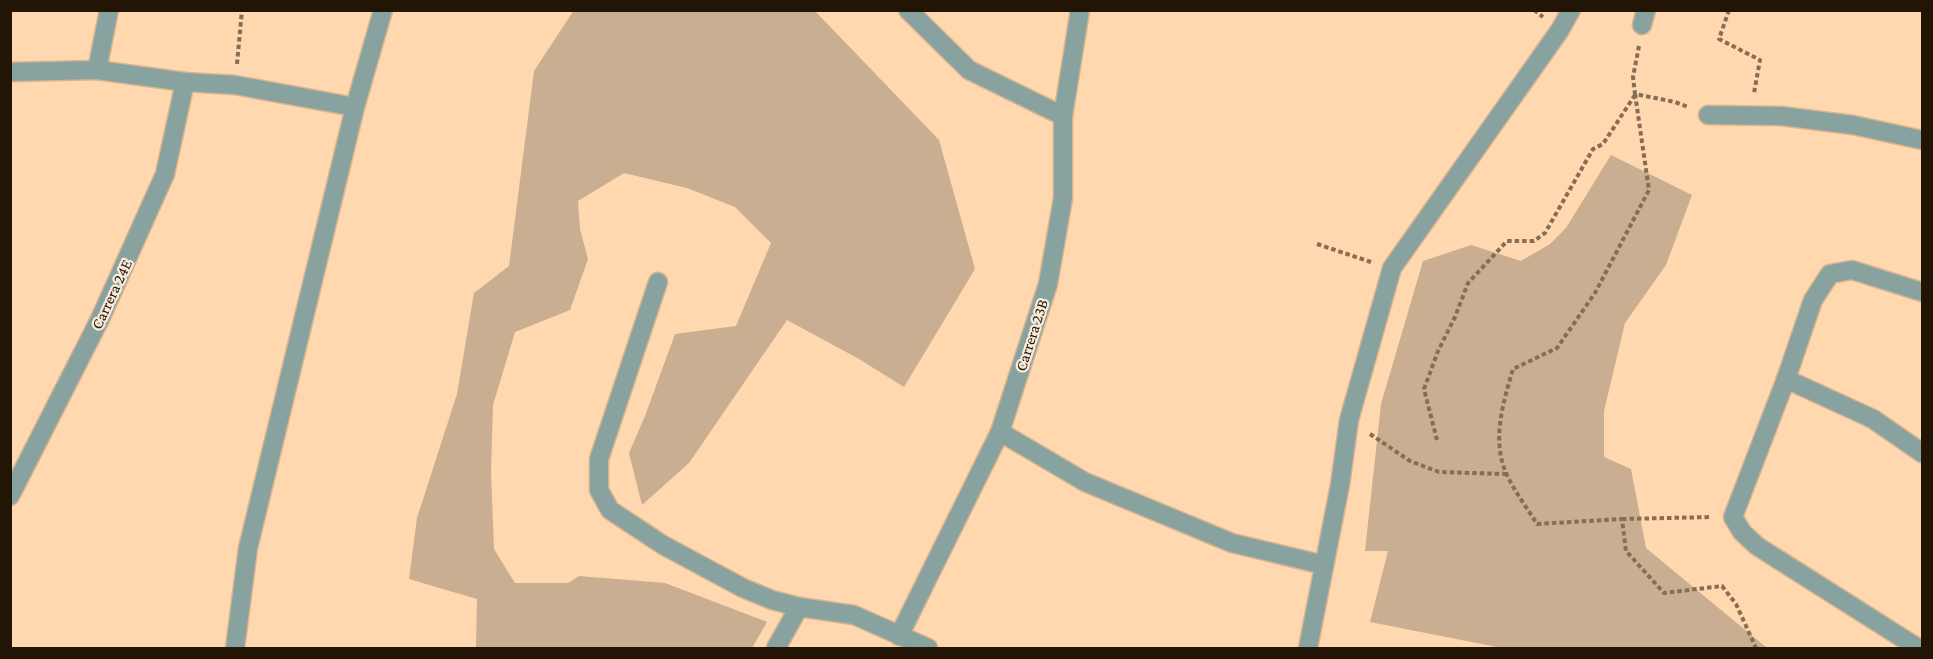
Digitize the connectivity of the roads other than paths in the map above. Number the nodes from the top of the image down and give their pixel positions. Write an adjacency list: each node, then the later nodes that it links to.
1 (110, 10): 6 (street)
2 (383, 10): 9 (street)
3 (908, 10): 11 (street)
4 (1080, 10): 11 (street, Carrera 23B)
5 (1571, 10): 19 (street)
6 (97, 70): 7 (street); 8 (street)
7 (10, 72)
8 (185, 82): 9 (street); 18 (street, Carrera 24E)
9 (355, 107): 22 (street)
10 (1708, 114): 12 (street)
11 (1063, 116): 16 (street, Carrera 23B)
12 (1923, 140)
13 (658, 282): 20 (street)
14 (1923, 292): 15 (street)
15 (1786, 379): 17 (street); 26 (street)
16 (1000, 432): 19 (street); 21 (street, Carrera 23B)
17 (1923, 453)
18 (10, 496)
19 (1324, 565): 25 (street)
20 (799, 607): 21 (street); 23 (street)
21 (899, 636): 24 (street)
22 (235, 648)
23 (776, 648)
24 (928, 648)
25 (1308, 648)
26 (1918, 648)

